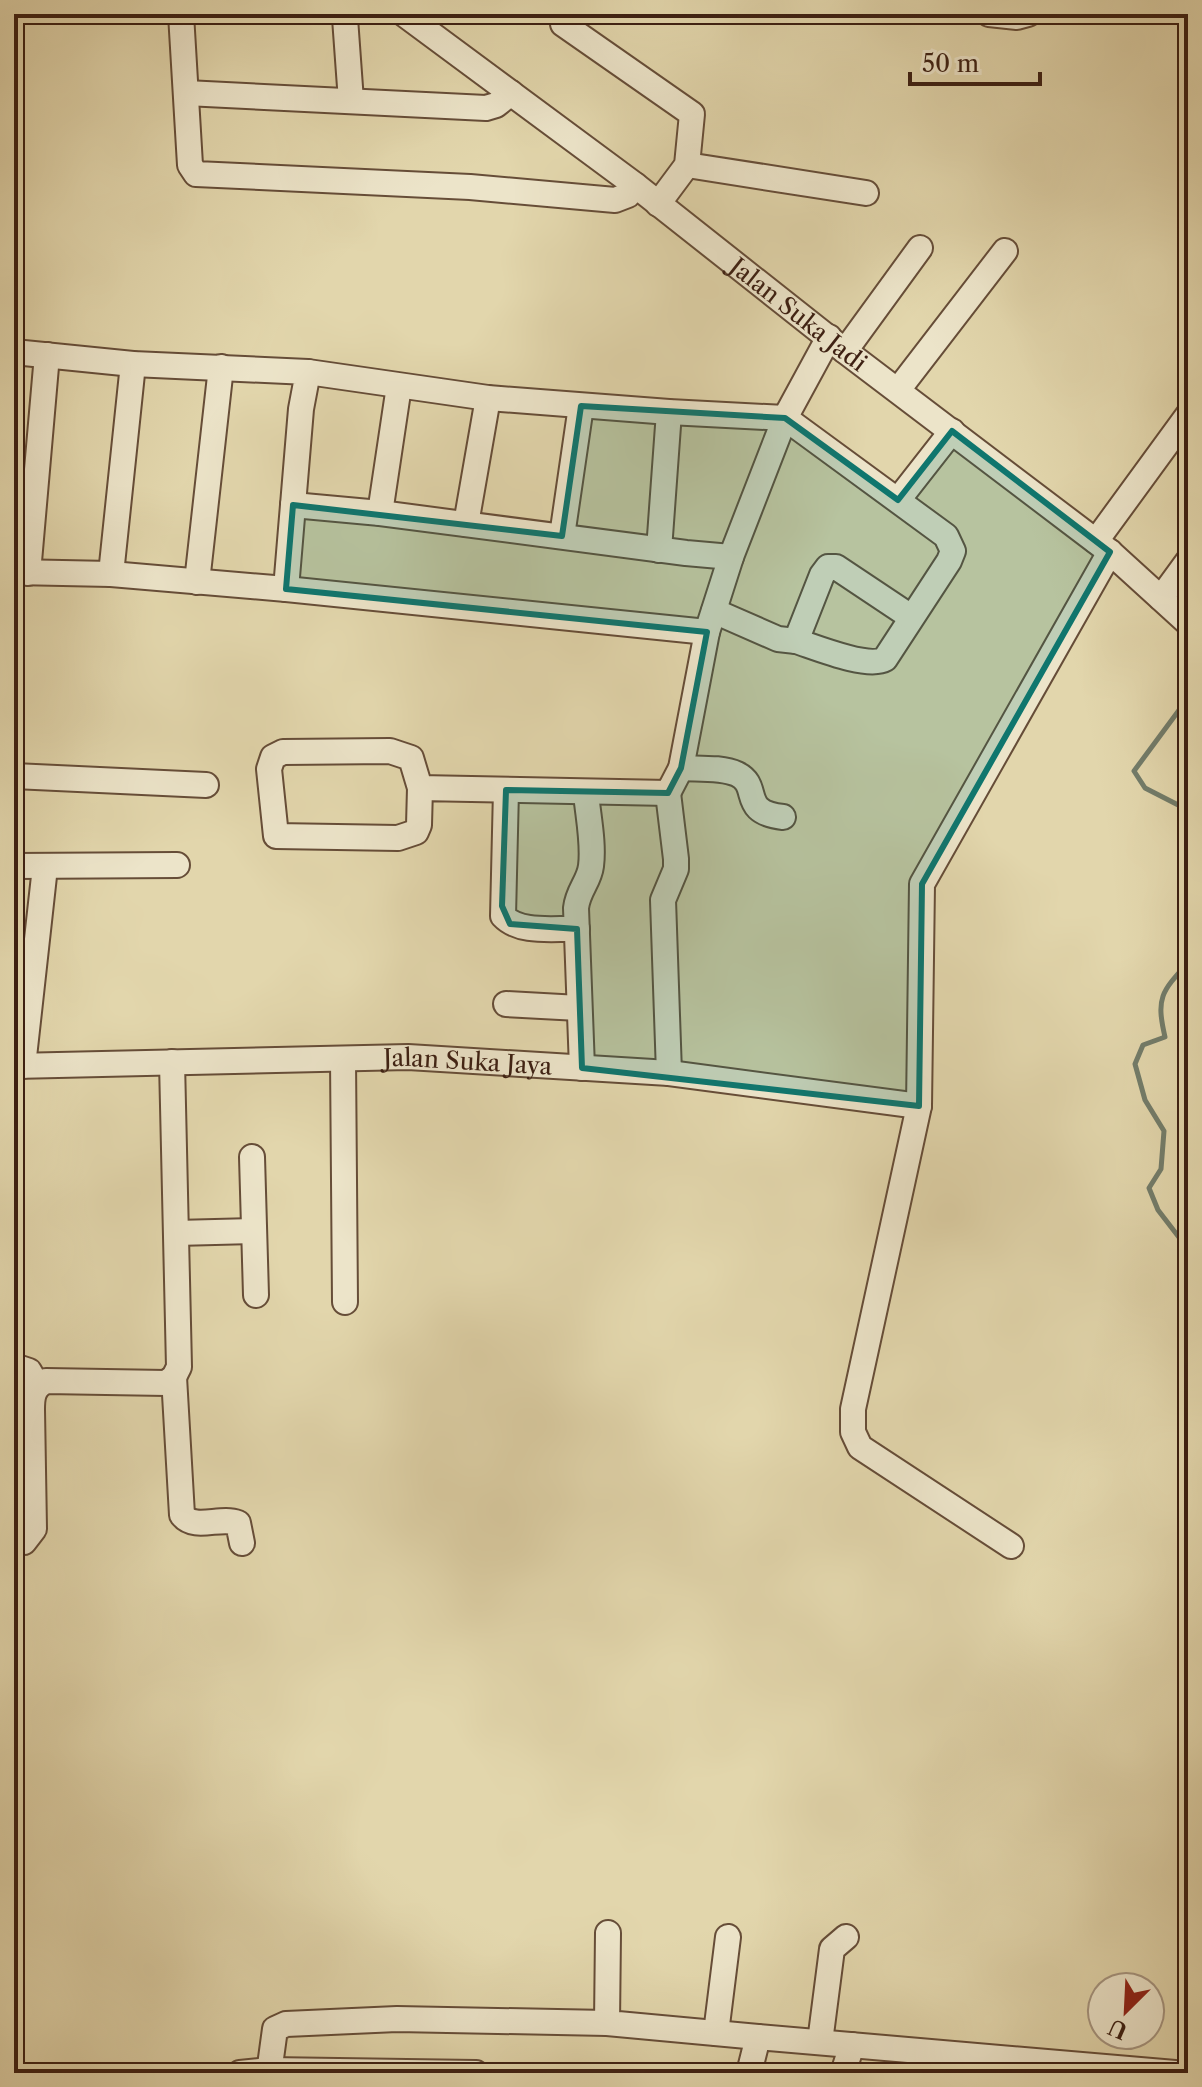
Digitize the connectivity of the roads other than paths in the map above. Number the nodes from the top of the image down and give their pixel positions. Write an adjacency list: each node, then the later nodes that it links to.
1 (181, 14): 7 (street)
2 (341, 14): 9 (street)
3 (989, 14): 4 (street)
4 (1028, 14)
5 (415, 17): 8 (street, Jalan Suka Jadi)
6 (563, 24): 10 (street)
7 (186, 93): 9 (street); 11 (street)
8 (511, 93): 9 (street); 11 (street, Jalan Suka Jadi)
9 (351, 101)
10 (687, 165): 12 (street); 13 (street)
11 (635, 185): 13 (street, Jalan Suka Jadi)
12 (866, 193)
13 (658, 204): 16 (street, Jalan Suka Jadi)
14 (920, 248): 16 (street)
15 (1005, 251): 23 (street)
16 (837, 344): 23 (street, Jalan Suka Jadi); 28 (street)
17 (14, 352): 18 (street)
18 (47, 355): 19 (street); 39 (street)
19 (133, 364): 20 (street); 40 (street)
20 (221, 367): 21 (street); 41 (street)
21 (308, 372): 22 (street); 31 (street)
22 (399, 386): 24 (street); 32 (street)
23 (898, 390): 29 (street, Jalan Suka Jadi)
24 (488, 398): 25 (street); 33 (street)
25 (581, 406): 26 (street); 34 (street)
26 (669, 412): 28 (street); 36 (street)
27 (1188, 415): 35 (street)
28 (785, 418): 30 (street); 37 (street)
29 (952, 431): 30 (street); 35 (street, Jalan Suka Jadi)
30 (898, 500): 44 (street)
31 (293, 505): 32 (street); 42 (street)
32 (380, 513): 33 (street)
33 (466, 524): 34 (street)
34 (562, 536): 36 (street)
35 (1103, 546): 43 (street, Jalan Suka Jadi); 67 (street)
36 (659, 550): 37 (street)
37 (731, 557): 45 (street)
38 (1188, 561): 43 (street)
39 (21, 573): 40 (street)
40 (111, 574): 41 (street)
41 (197, 582): 42 (street)
42 (286, 589): 45 (street)
43 (1161, 598): 46 (street, Jalan Suka Jadi)
44 (911, 617): 47 (street); 47 (street)
45 (711, 622): 47 (street); 48 (street)
46 (1188, 623)
47 (796, 641)
48 (681, 768): 54 (street); 55 (street)
49 (14, 776): 50 (street)
50 (206, 785)
51 (420, 788): 51 (street); 52 (street)
52 (506, 790): 53 (street); 59 (street)
53 (586, 793): 54 (street); 59 (street)
54 (668, 793): 66 (street)
55 (783, 817)
56 (177, 865): 58 (street)
57 (14, 866): 58 (street)
58 (45, 867): 64 (street)
59 (577, 929): 61 (street)
60 (506, 1004): 61 (street)
61 (579, 1008): 65 (street)
62 (343, 1059): 63 (street, Jalan Suka Jaya); 65 (street, Jalan Suka Jaya); 72 (street)
63 (172, 1062): 64 (street, Jalan Suka Jaya); 70 (street)
64 (18, 1066)
65 (582, 1068): 66 (street, Jalan Suka Jaya)
66 (669, 1073): 67 (street, Jalan Suka Jaya)
67 (919, 1106): 78 (street)
68 (252, 1157): 69 (street)
69 (254, 1231): 70 (street); 71 (street)
70 (176, 1233): 74 (street)
71 (256, 1295)
72 (345, 1302)
73 (14, 1366): 75 (street)
74 (174, 1377): 75 (street); 77 (street)
75 (37, 1385): 76 (street)
76 (14, 1541)
77 (242, 1543)
78 (1011, 1546)
79 (608, 1933): 82 (street)
80 (728, 1937): 83 (street)
81 (846, 1937): 85 (street)
82 (607, 2023): 83 (street); 90 (street)
83 (716, 2033): 84 (street)
84 (758, 2037): 85 (street); 93 (street)
85 (820, 2042): 86 (street)
86 (852, 2045): 87 (street); 94 (street)
87 (934, 2063): 88 (street)
88 (1021, 2067): 89 (street)
89 (1104, 2071): 95 (street)
90 (269, 2072): 91 (street); 92 (street)
91 (240, 2073)
92 (476, 2073)
93 (749, 2073)
94 (843, 2073)
95 (1175, 2073)

